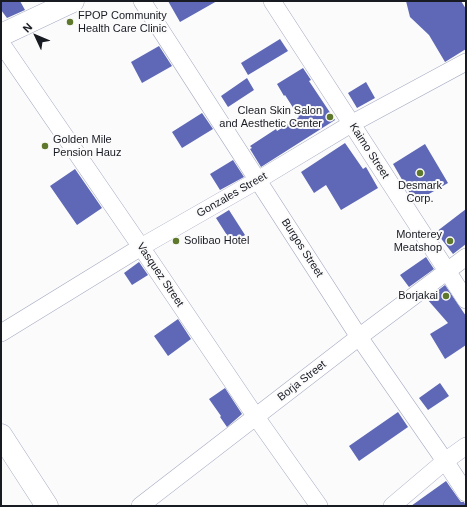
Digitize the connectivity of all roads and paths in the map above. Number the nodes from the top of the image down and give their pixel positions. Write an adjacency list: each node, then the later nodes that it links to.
1 (73, 1): 4 (street)
2 (142, 1): 8 (street, Burgos Street)
3 (272, 1): 7 (street, Kaimo Street)
4 (1, 35)
5 (1, 43): 9 (street, Vasquez Street)
6 (466, 62): 7 (street, Gonzales Street)
7 (351, 124): 8 (street, Gonzales Street); 11 (street, Kaimo Street)
8 (258, 180): 9 (street, Gonzales Street); 14 (street, Burgos Street)
9 (141, 247): 13 (street, Gonzales Street); 15 (street, Vasquez Street)
10 (466, 257): 11 (street, Borja Street)
11 (447, 272): 12 (street, Kaimo Street); 14 (street, Borja Street)
12 (466, 300)
13 (1, 334)
14 (359, 337): 15 (street, Borja Street); 18 (street, Burgos Street)
15 (256, 417): 21 (street, Borja Street); 22 (street, Vasquez Street)
16 (1, 435): 20 (street)
17 (466, 446): 18 (street)
18 (445, 462): 19 (street, Burgos Street); 23 (street)
19 (466, 493)
20 (47, 506)
21 (140, 506)
22 (319, 506)
23 (392, 506)

